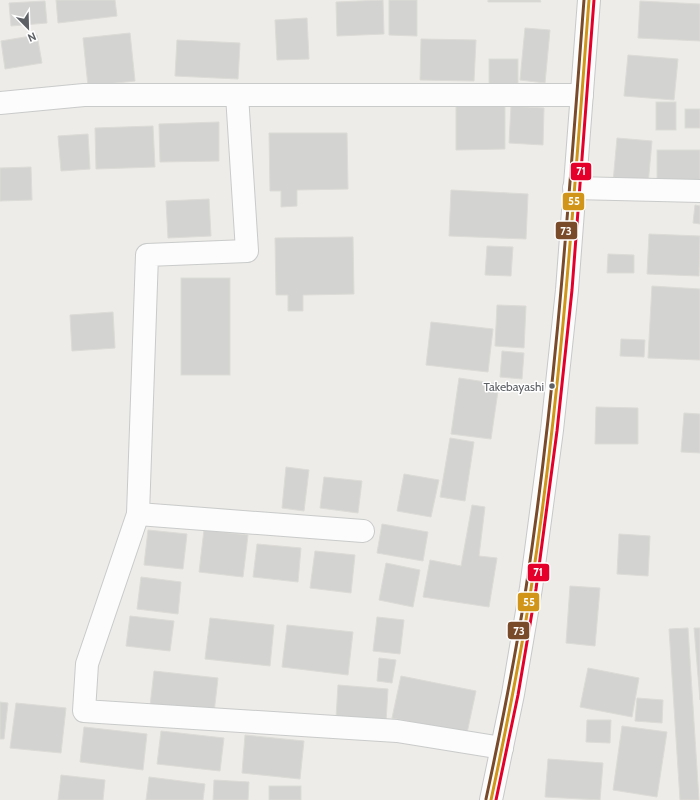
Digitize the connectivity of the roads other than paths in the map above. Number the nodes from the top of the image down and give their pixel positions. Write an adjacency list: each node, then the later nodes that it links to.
1 (589, 0): 3 (street)
2 (237, 95): 3 (street); 4 (street); 7 (street)
3 (582, 95): 5 (street)
4 (0, 103)
5 (574, 188): 6 (street); 9 (street)
6 (700, 191)
7 (138, 514): 8 (street); 9 (street)
8 (363, 531)
9 (502, 748): 10 (street)
10 (491, 800)

